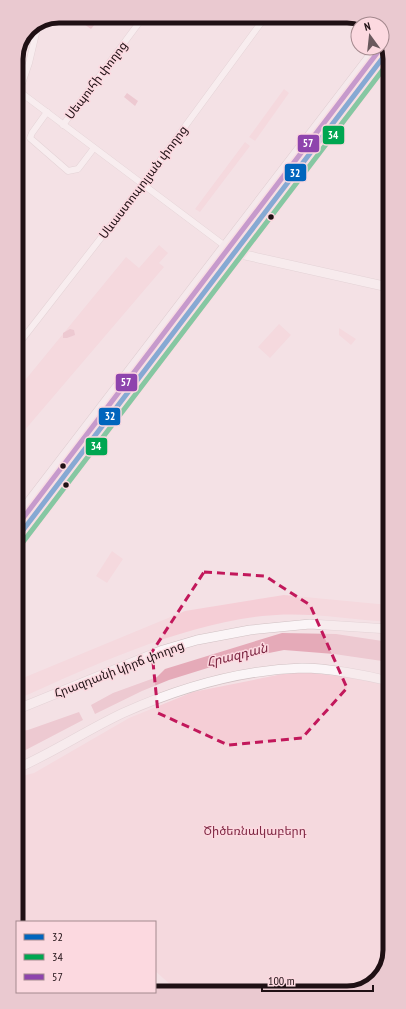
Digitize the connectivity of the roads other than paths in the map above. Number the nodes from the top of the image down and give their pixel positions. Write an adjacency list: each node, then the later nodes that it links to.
1 (139, 23): 11 (street, Սեպուհի փողոց)
2 (261, 23): 13 (street, Սևաստոպոլյան փողոց)
3 (36, 31): 6 (street)
4 (371, 56): 7 (main road)
5 (383, 57): 9 (main road)
6 (23, 81)
7 (345, 90): 9 (main road); 14 (main road)
8 (23, 94): 10 (street)
9 (353, 97): 15 (main road)
10 (47, 112): 11 (street); 12 (street)
11 (63, 125): 12 (street)
12 (94, 148): 13 (street)
13 (142, 185): 14 (street); 17 (street, Սևաստոպոլյան փողոց)
14 (225, 246): 15 (street); 18 (main road)
15 (236, 253): 16 (street); 19 (main road)
16 (383, 286)
17 (23, 338)
18 (103, 405): 19 (main road); 20 (main road)
19 (114, 410): 21 (main road)
20 (23, 510)
21 (23, 530)
22 (383, 629): 24 (street, Հրազդանի կիրճ փողոց)
23 (383, 680): 25 (street)
24 (23, 707)
25 (23, 765)

